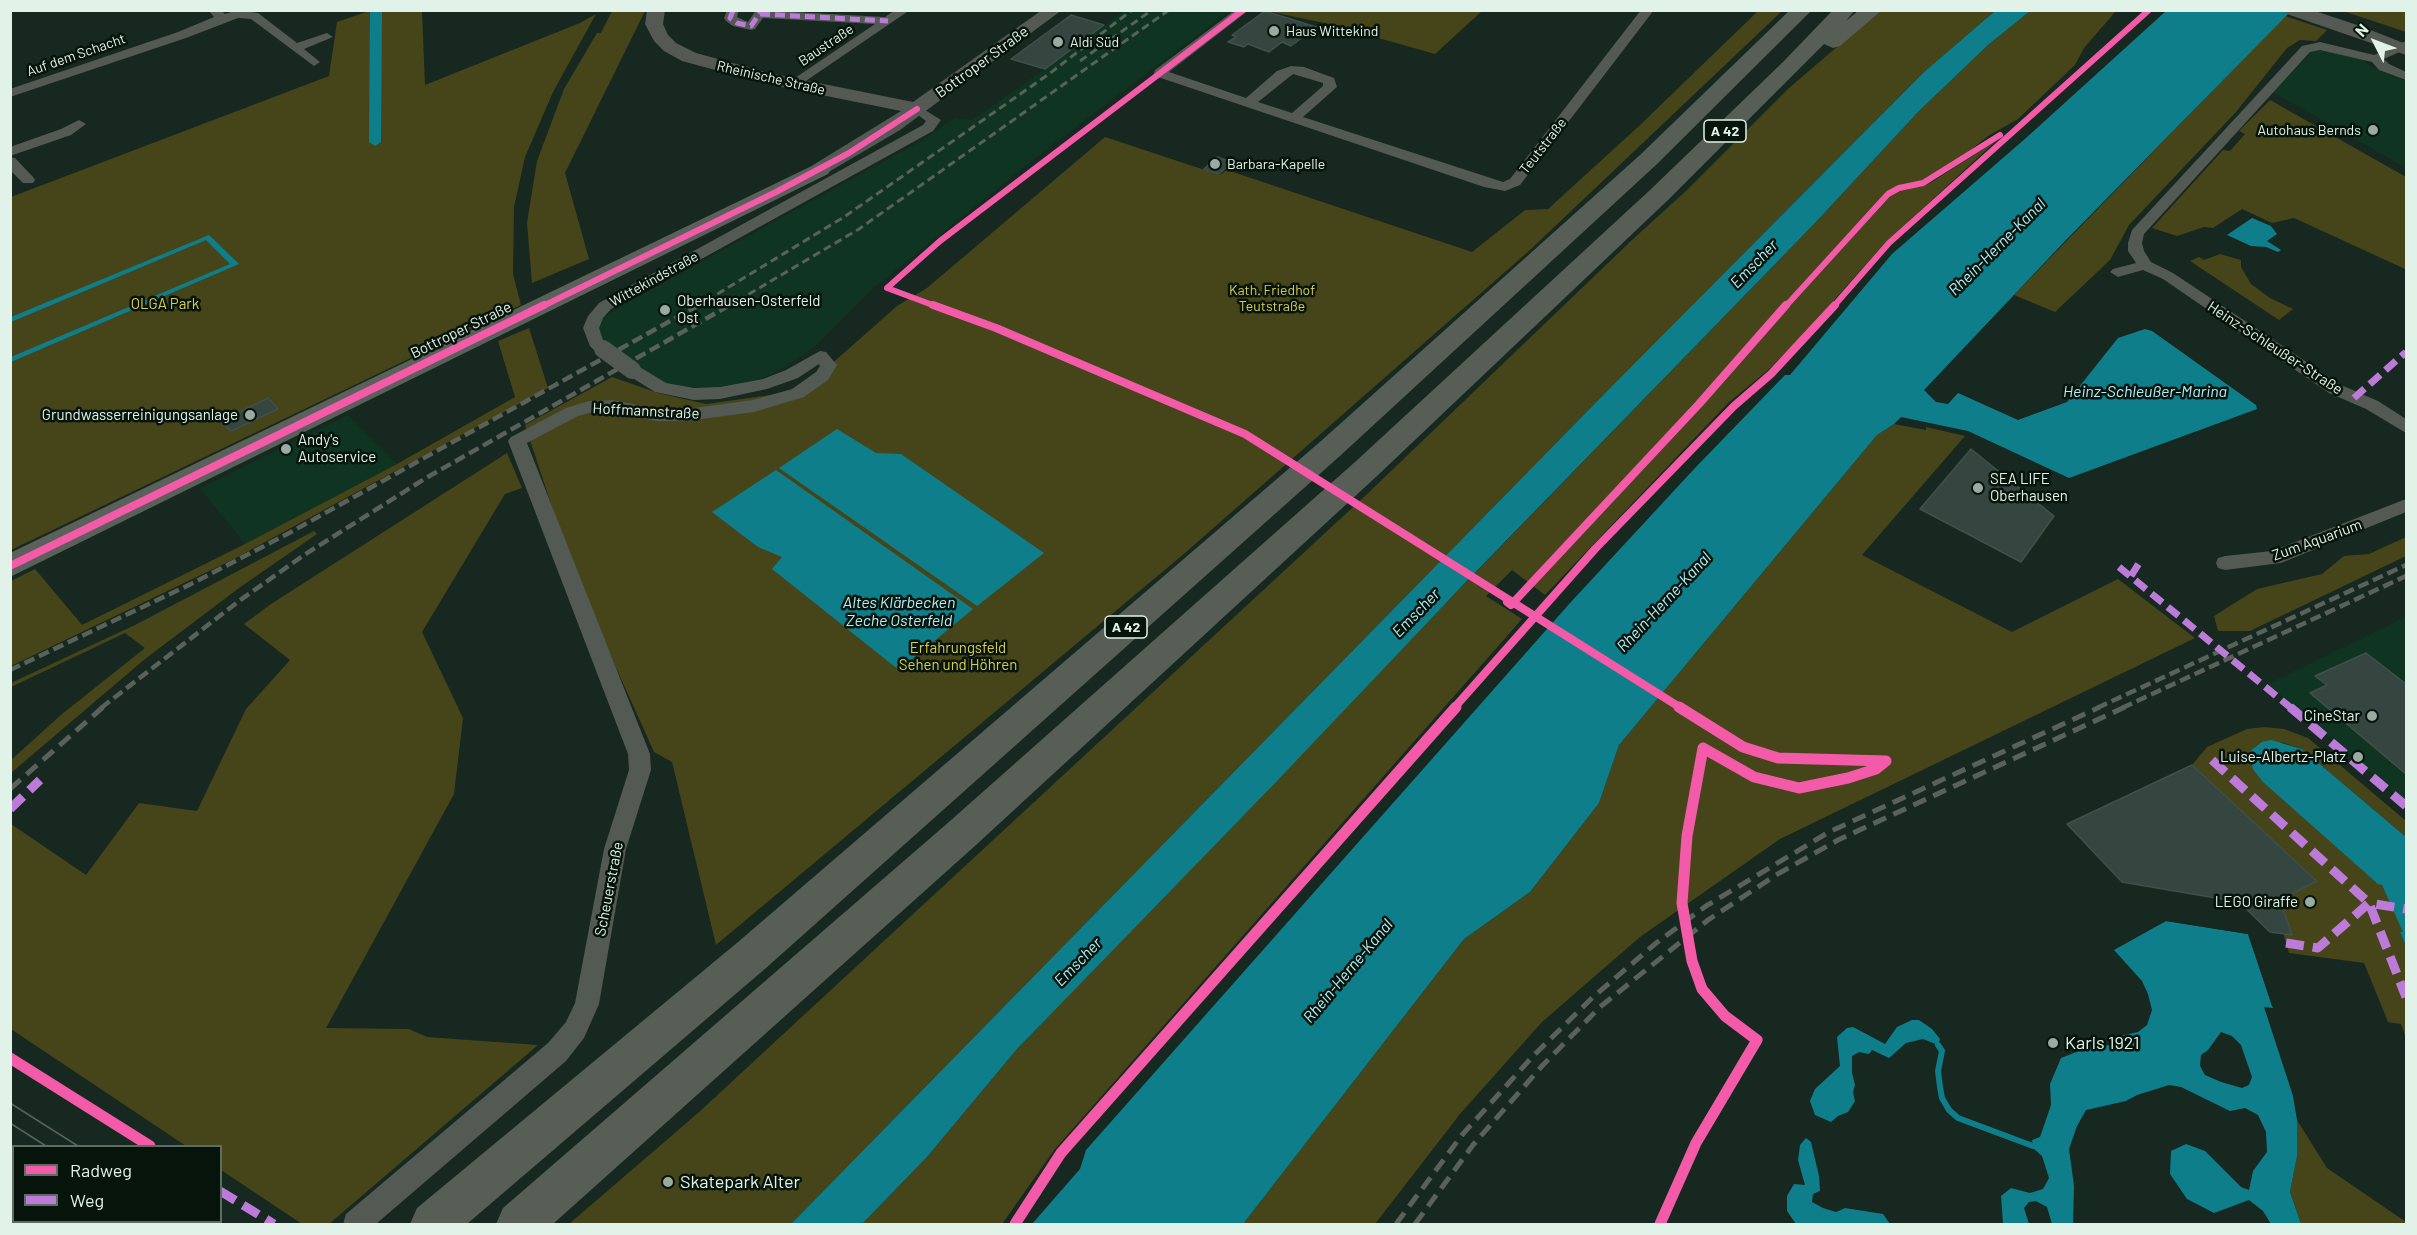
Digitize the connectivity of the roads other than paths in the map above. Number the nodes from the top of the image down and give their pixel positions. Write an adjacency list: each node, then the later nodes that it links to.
1 (656, 10): 21 (main road, Rheinische Straße)
2 (904, 10): 13 (street, Baustraße)
3 (1054, 10): 24 (main road, Bottroper Straße)
4 (1243, 10): 23 (street, Teutstraße)
5 (1648, 10): 25 (street, Teutstraße)
6 (1802, 10): 40 (highway, A 42)
7 (1845, 10): 19 (highway, A 42)
8 (1872, 10): 19 (highway)
9 (732, 11): 10 (street)
10 (761, 12): 13 (street)
11 (2307, 12): 15 (main road)
12 (218, 14): 16 (street, Auf dem Schacht); 22 (street, Auf dem Schacht)
13 (888, 21): 21 (street, Baustraße)
14 (327, 37): 16 (street)
15 (2405, 46): 17 (street)
16 (297, 47): 18 (street, Auf dem Schacht)
17 (2376, 58): 20 (street); 31 (street)
18 (314, 62)
19 (1791, 67): 41 (highway, A 42)
20 (2406, 76)
21 (795, 85): 24 (main road, Rheinische Straße)
22 (10, 93)
23 (1248, 103): 25 (street, Teutstraße); 25 (street)
24 (917, 109): 29 (main road, Bottroper Straße); 33 (street, Wittekindstraße, bridge)
25 (1294, 118)
26 (79, 123): 27 (street)
27 (10, 152)
28 (10, 161): 30 (street)
29 (820, 169): 38 (main road, Bottroper Straße)
30 (28, 180)
31 (2145, 265): 32 (street); 34 (street, Heinz-Schleußer-Straße)
32 (2118, 272)
33 (820, 356): 35 (street, Hoffmannstraße)
34 (2406, 427)
35 (517, 441): 39 (street, Scheuerstraße)
36 (2406, 505): 37 (street, Zum Aquarium)
37 (2224, 562)
38 (10, 566)
39 (356, 1224)
40 (433, 1224)
41 (519, 1224)

